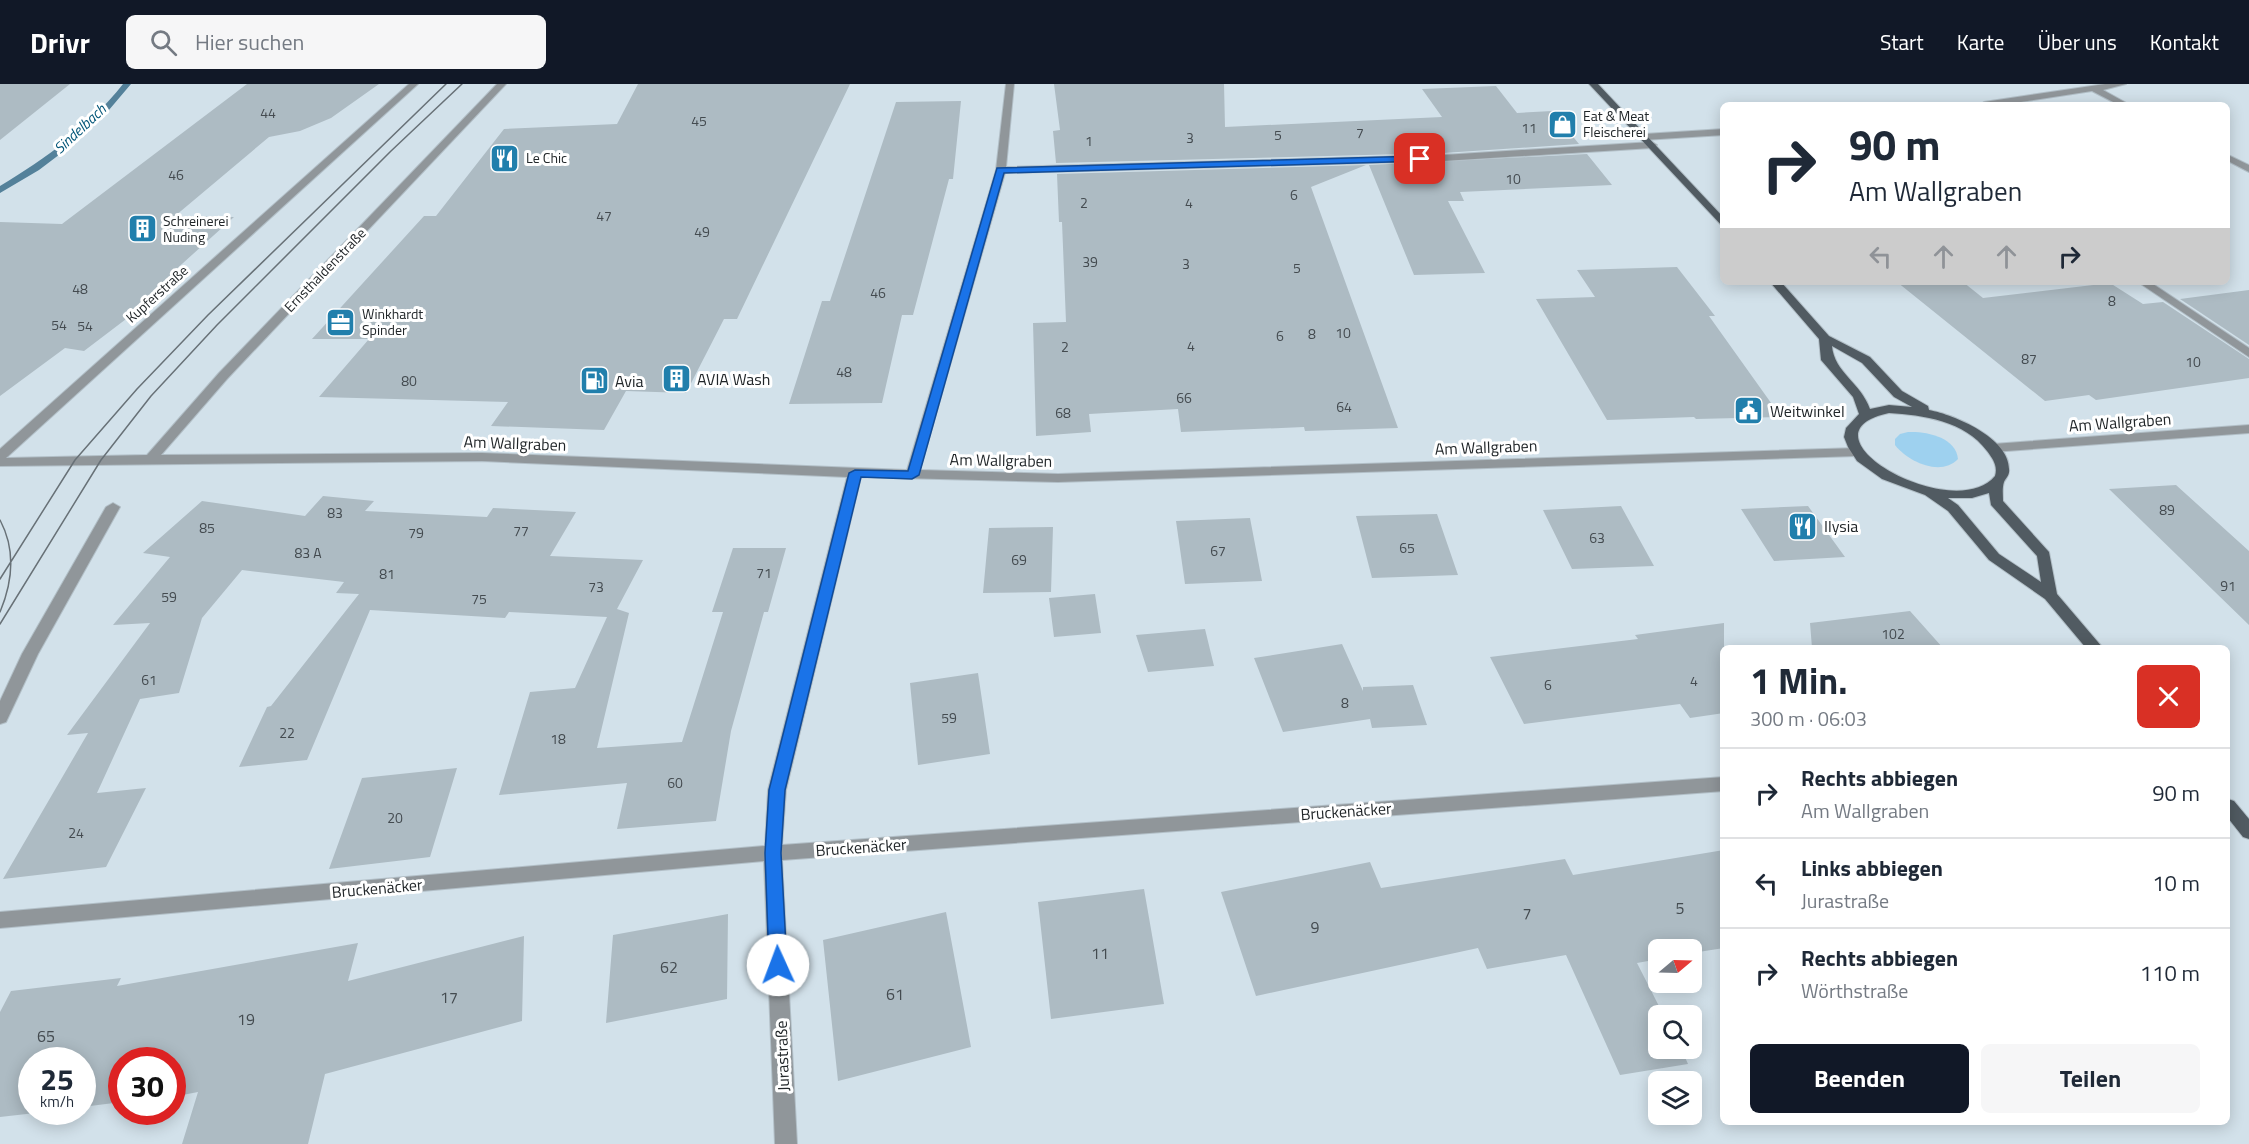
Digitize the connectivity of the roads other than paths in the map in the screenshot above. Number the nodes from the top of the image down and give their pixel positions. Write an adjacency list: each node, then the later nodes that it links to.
1 (414, 84): 26 (street, Kupferstraße)
2 (502, 84): 27 (street, Ernsthaldenstraße)
3 (1010, 84): 15 (street)
4 (1593, 84): 11 (main road)
5 (2084, 84): 7 (street)
6 (2122, 84): 7 (street)
7 (2096, 89): 8 (street); 9 (street)
8 (2005, 102)
9 (2120, 102)
10 (1720, 132): 11 (street)
11 (1644, 137): 12 (main road)
12 (1652, 145): 15 (street); 16 (main road)
13 (2230, 159): 14 (street)
14 (2249, 169)
15 (1000, 170): 30 (street)
16 (1720, 221)
17 (1778, 285): 19 (main road)
18 (2148, 285): 20 (street)
19 (1825, 338): 21 (main road); 22 (main road)
20 (2249, 352)
21 (1865, 414): 22 (main road); 25 (main road)
22 (1935, 415): 24 (main road)
23 (2249, 429): 24 (street, Am Wallgraben)
24 (1993, 448): 31 (main road)
25 (1857, 452): 30 (street, Am Wallgraben); 32 (main road)
26 (0, 456)
27 (151, 459): 28 (street, Am Wallgraben); 29 (street, Am Wallgraben)
28 (0, 462)
29 (855, 473): 30 (street, Am Wallgraben); 40 (street, Jurastraße)
30 (912, 475)
31 (1996, 484): 32 (main road); 34 (main road)
32 (1929, 491): 34 (main road)
33 (113, 507): 36 (street)
34 (2050, 595): 35 (main road)
35 (2092, 645)
36 (0, 718)
37 (1720, 784): 40 (street, Bruckenäcker)
38 (2230, 808): 39 (main road)
39 (2249, 832)
40 (773, 853): 41 (street, Bruckenäcker); 42 (street, Jurastraße)
41 (0, 920)
42 (786, 1144)

